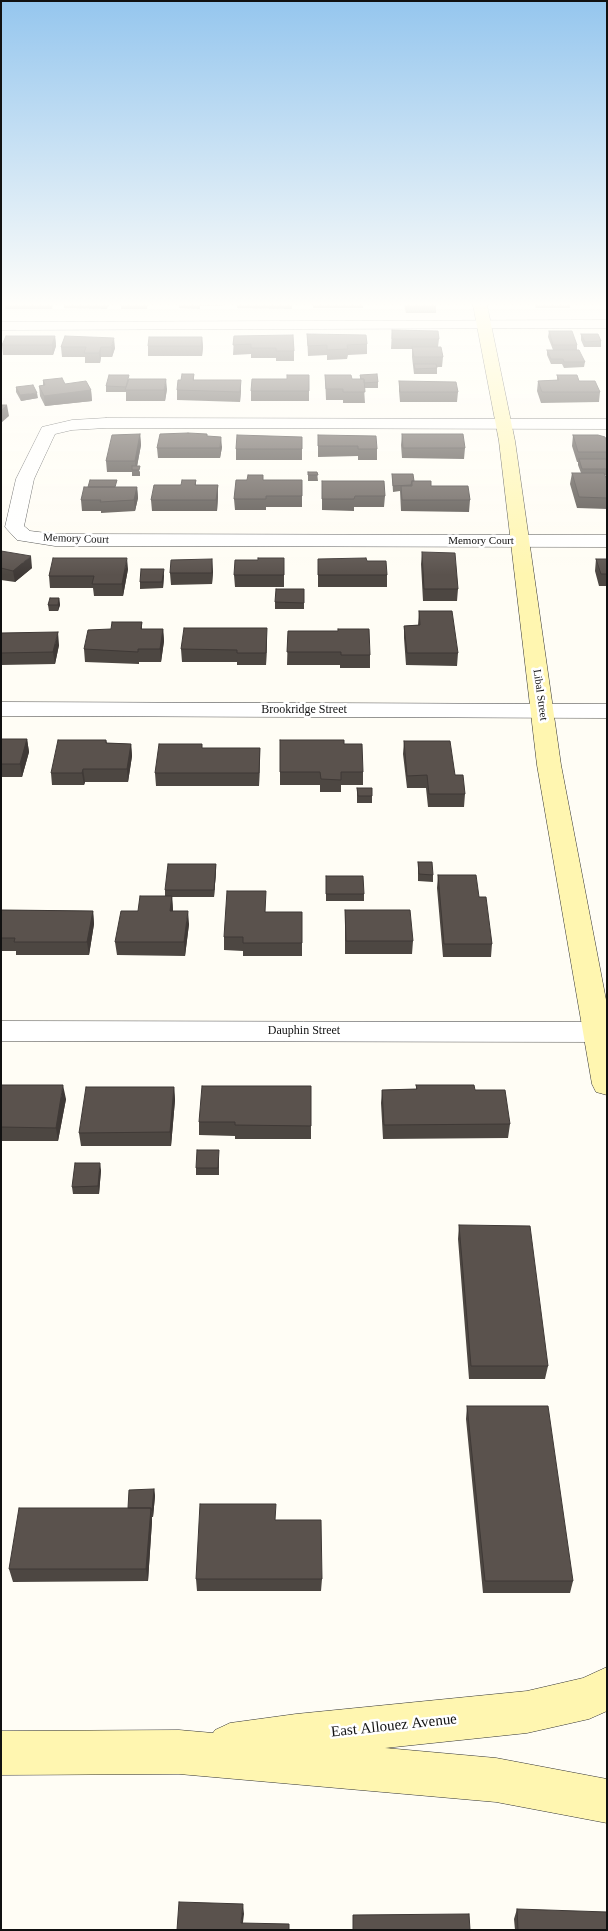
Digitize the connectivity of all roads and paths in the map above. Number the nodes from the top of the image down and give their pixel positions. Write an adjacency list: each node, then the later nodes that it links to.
1 (498, 395): 2 (street, Libal Street)
2 (504, 424): 3 (street); 4 (street, Libal Street); 4 (street, Memory Court)
3 (607, 424)
4 (520, 541): 5 (street); 7 (street, Libal Street)
5 (607, 541)
6 (1, 709): 7 (street, Brookridge Street)
7 (542, 711): 8 (street, Brookridge Street); 10 (street, Libal Street)
8 (607, 711)
9 (1, 1031): 10 (street, Dauphin Street)
10 (601, 1032): 11 (street, Libal Street)
11 (607, 1084)
12 (607, 1688): 13 (street, East Allouez Avenue)
13 (179, 1752): 14 (street, East Allouez Avenue); 15 (street, East Allouez Avenue)
14 (1, 1753)
15 (607, 1801)

